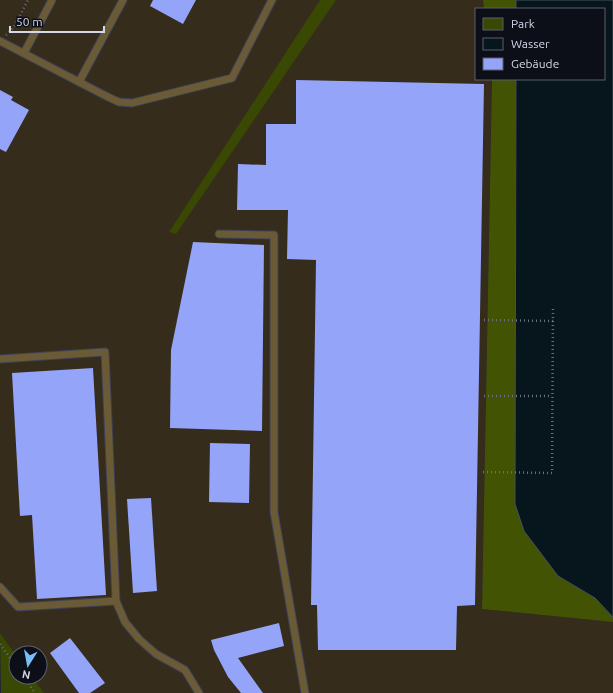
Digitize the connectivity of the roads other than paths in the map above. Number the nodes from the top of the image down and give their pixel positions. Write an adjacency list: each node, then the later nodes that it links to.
1 (52, 0): 5 (lane)
2 (123, 0): 6 (lane)
3 (272, 0): 6 (lane)
4 (0, 41): 5 (lane)
5 (24, 53): 6 (lane)
6 (79, 82)
7 (219, 234): 12 (lane)
8 (0, 359): 10 (lane)
9 (0, 587): 10 (lane)
10 (116, 601): 11 (lane)
11 (199, 693)
12 (305, 693)

